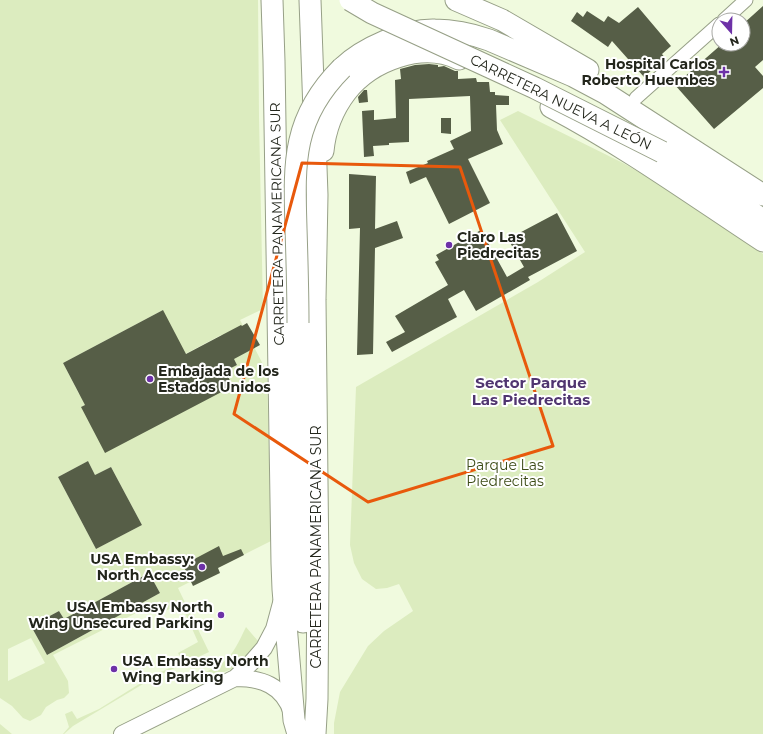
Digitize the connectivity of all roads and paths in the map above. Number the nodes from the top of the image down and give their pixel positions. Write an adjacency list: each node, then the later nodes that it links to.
1 (272, 0): 14 (highway, CARRETERA PANAMERICANA SUR)
2 (310, 0): 10 (highway, CARRETERA PANAMERICANA SUR)
3 (350, 0): 12 (highway, CARRETERA NUEVA A LEÓN, bridge)
4 (456, 0): 8 (highway)
5 (746, 0): 6 (street)
6 (733, 12)
7 (711, 31): 8 (street)
8 (636, 98): 9 (highway)
9 (763, 191)
10 (317, 195): 13 (highway); 18 (highway, CARRETERA PANAMERICANA SUR)
11 (763, 195): 16 (highway, bridge)
12 (763, 220)
13 (763, 241)
14 (283, 589): 15 (street); 16 (highway, CARRETERA PANAMERICANA SUR)
15 (235, 678): 16 (street); 17 (street)
16 (300, 729)
17 (122, 734)
18 (315, 734)

